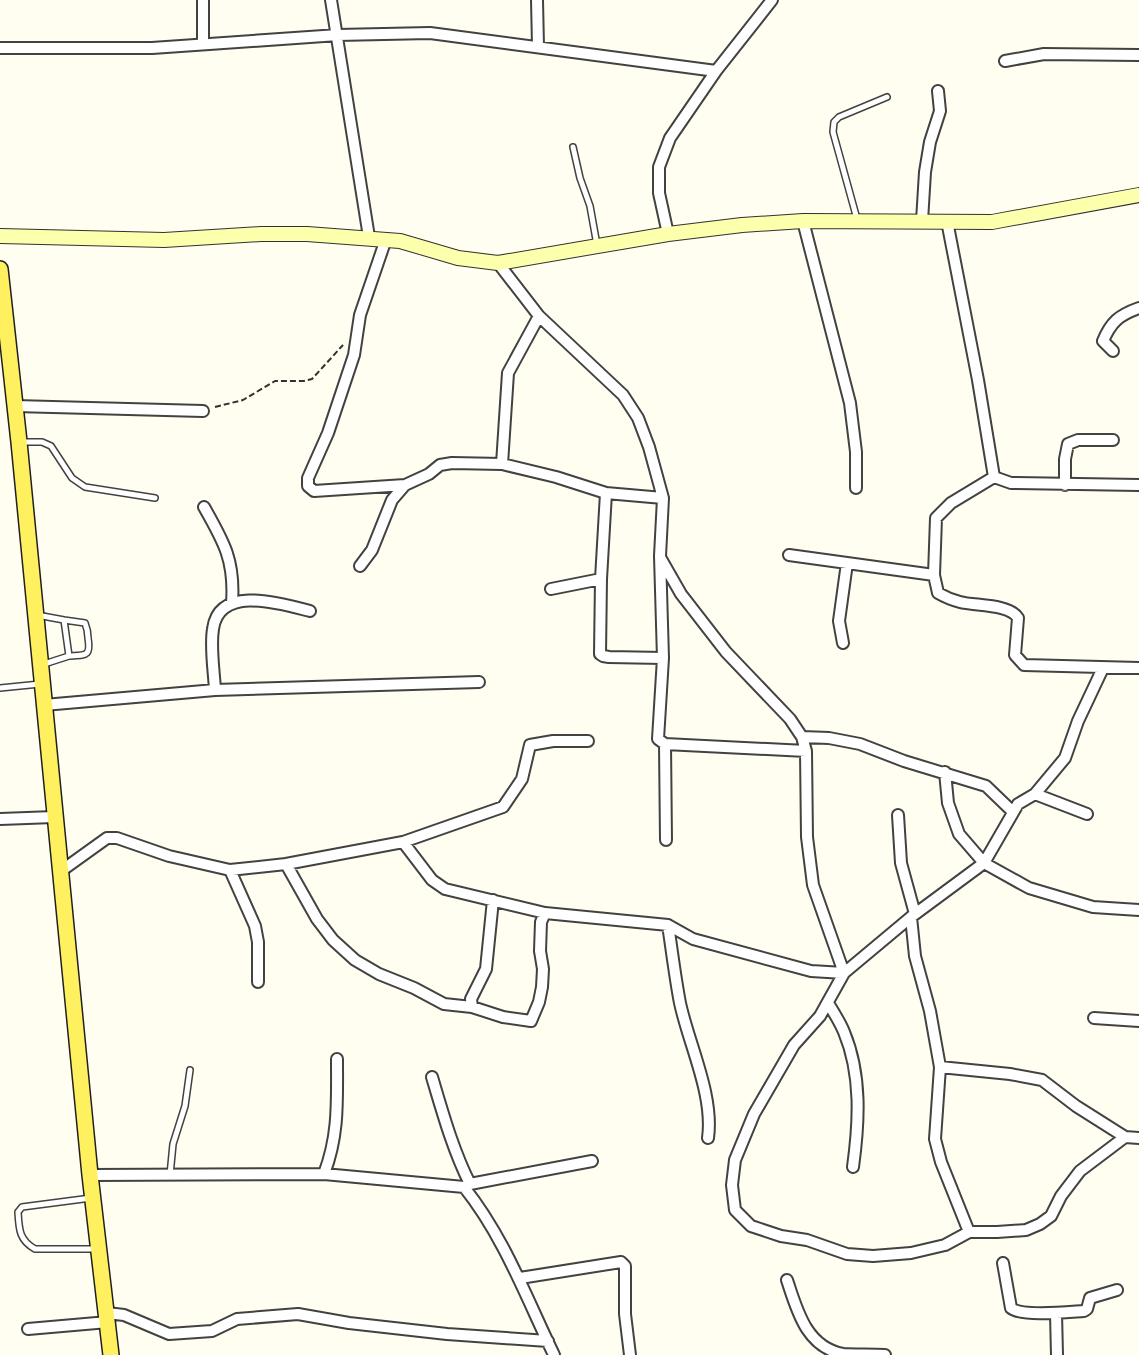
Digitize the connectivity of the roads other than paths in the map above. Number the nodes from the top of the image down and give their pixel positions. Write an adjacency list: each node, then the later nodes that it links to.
1 (203, 0): 6 (street)
2 (331, 0): 5 (street)
3 (537, 0): 7 (street)
4 (772, 0): 11 (street)
5 (338, 35): 6 (street); 7 (street); 22 (street)
6 (203, 44): 8 (street)
7 (538, 46): 11 (street)
8 (0, 48)
9 (1139, 55): 10 (street)
10 (1005, 61)
11 (716, 70): 20 (street)
12 (938, 91): 18 (street)
13 (887, 97): 17 (lane)
14 (573, 147): 24 (lane)
15 (1139, 195): 19 (street)
16 (803, 221): 17 (street); 20 (street); 39 (street)
17 (857, 221): 18 (street)
18 (922, 221): 19 (street)
19 (947, 221): 35 (street)
20 (668, 234): 24 (street)
21 (0, 236): 22 (street)
22 (369, 237): 23 (street)
23 (386, 239): 25 (street); 36 (street)
24 (597, 246): 25 (street)
25 (498, 263): 28 (street)
26 (0, 268): 30 (main road)
27 (1139, 308): 29 (street)
28 (539, 316): 34 (street); 42 (street)
29 (1113, 351)
30 (15, 406): 31 (street); 33 (main road)
31 (203, 411)
32 (1113, 440): 37 (street)
33 (19, 442): 41 (lane); 53 (main road)
34 (502, 464): 36 (street); 40 (street)
35 (993, 477): 37 (street); 48 (street)
36 (405, 485): 47 (street)
37 (1065, 485): 38 (street)
38 (1139, 485)
39 (856, 488)
40 (606, 493): 42 (street); 49 (street)
41 (154, 498)
42 (663, 498): 45 (street)
43 (204, 507): 51 (street)
44 (789, 555): 46 (street)
45 (660, 556): 57 (street); 66 (street)
46 (847, 563): 48 (street); 55 (street)
47 (360, 566)
48 (933, 575): 59 (street)
49 (601, 579): 50 (street); 57 (street)
50 (550, 589)
51 (232, 603): 52 (street); 64 (street)
52 (310, 611)
53 (35, 615): 54 (lane); 58 (main road)
54 (64, 620): 56 (lane); 56 (lane)
55 (843, 643)
56 (69, 656): 58 (lane)
57 (663, 658): 68 (street)
58 (40, 665): 62 (main road)
59 (1103, 668): 60 (street); 71 (street)
60 (1139, 668)
61 (479, 682): 64 (street)
62 (42, 684): 63 (lane); 65 (main road)
63 (0, 688)
64 (215, 690): 65 (street)
65 (44, 705): 75 (main road)
66 (802, 737): 69 (street); 70 (street)
67 (588, 741): 78 (street)
68 (665, 744): 69 (street); 77 (street)
69 (806, 751): 88 (street)
70 (945, 772): 72 (street); 79 (street)
71 (1035, 794): 72 (street); 73 (street)
72 (1013, 812): 79 (street)
73 (1087, 814)
74 (898, 815): 86 (street)
75 (54, 817): 76 (street); 82 (main road)
76 (0, 819)
77 (666, 840)
78 (403, 842): 80 (street); 83 (street)
79 (984, 863): 84 (street); 86 (street)
80 (286, 864): 81 (street); 91 (street)
81 (230, 870): 82 (street); 89 (street)
82 (61, 871): 104 (main road)
83 (493, 900): 85 (street); 91 (street)
84 (1139, 910)
85 (545, 913): 87 (street); 91 (street)
86 (913, 916): 88 (street); 95 (street)
87 (668, 925): 88 (street); 99 (street)
88 (844, 973): 90 (street)
89 (258, 982)
90 (828, 1004): 102 (street); 108 (street)
91 (471, 1008)
92 (1094, 1018): 93 (street)
93 (1139, 1021)
94 (337, 1059): 103 (street)
95 (940, 1067): 98 (street); 108 (street)
96 (190, 1070): 105 (lane)
97 (432, 1077): 106 (street)
98 (1125, 1137): 100 (street); 108 (street)
99 (708, 1138)
100 (1139, 1138)
101 (592, 1161): 106 (street)
102 (853, 1167)
103 (324, 1174): 105 (street); 106 (street)
104 (90, 1175): 105 (street); 107 (main road)
105 (170, 1175)
106 (467, 1185): 111 (street)
107 (93, 1198): 109 (main road); 109 (lane)
108 (969, 1232)
109 (99, 1249): 115 (main road)
110 (1003, 1263): 114 (street)
111 (520, 1278): 117 (street); 120 (street)
112 (787, 1280): 121 (street)
113 (1117, 1290): 114 (street)
114 (1056, 1313): 122 (street)
115 (107, 1318): 116 (street); 117 (street); 118 (main road)
116 (28, 1329)
117 (548, 1341): 119 (street)
118 (111, 1355)
119 (554, 1355)
120 (630, 1355)
121 (885, 1355)
122 (1057, 1355)

